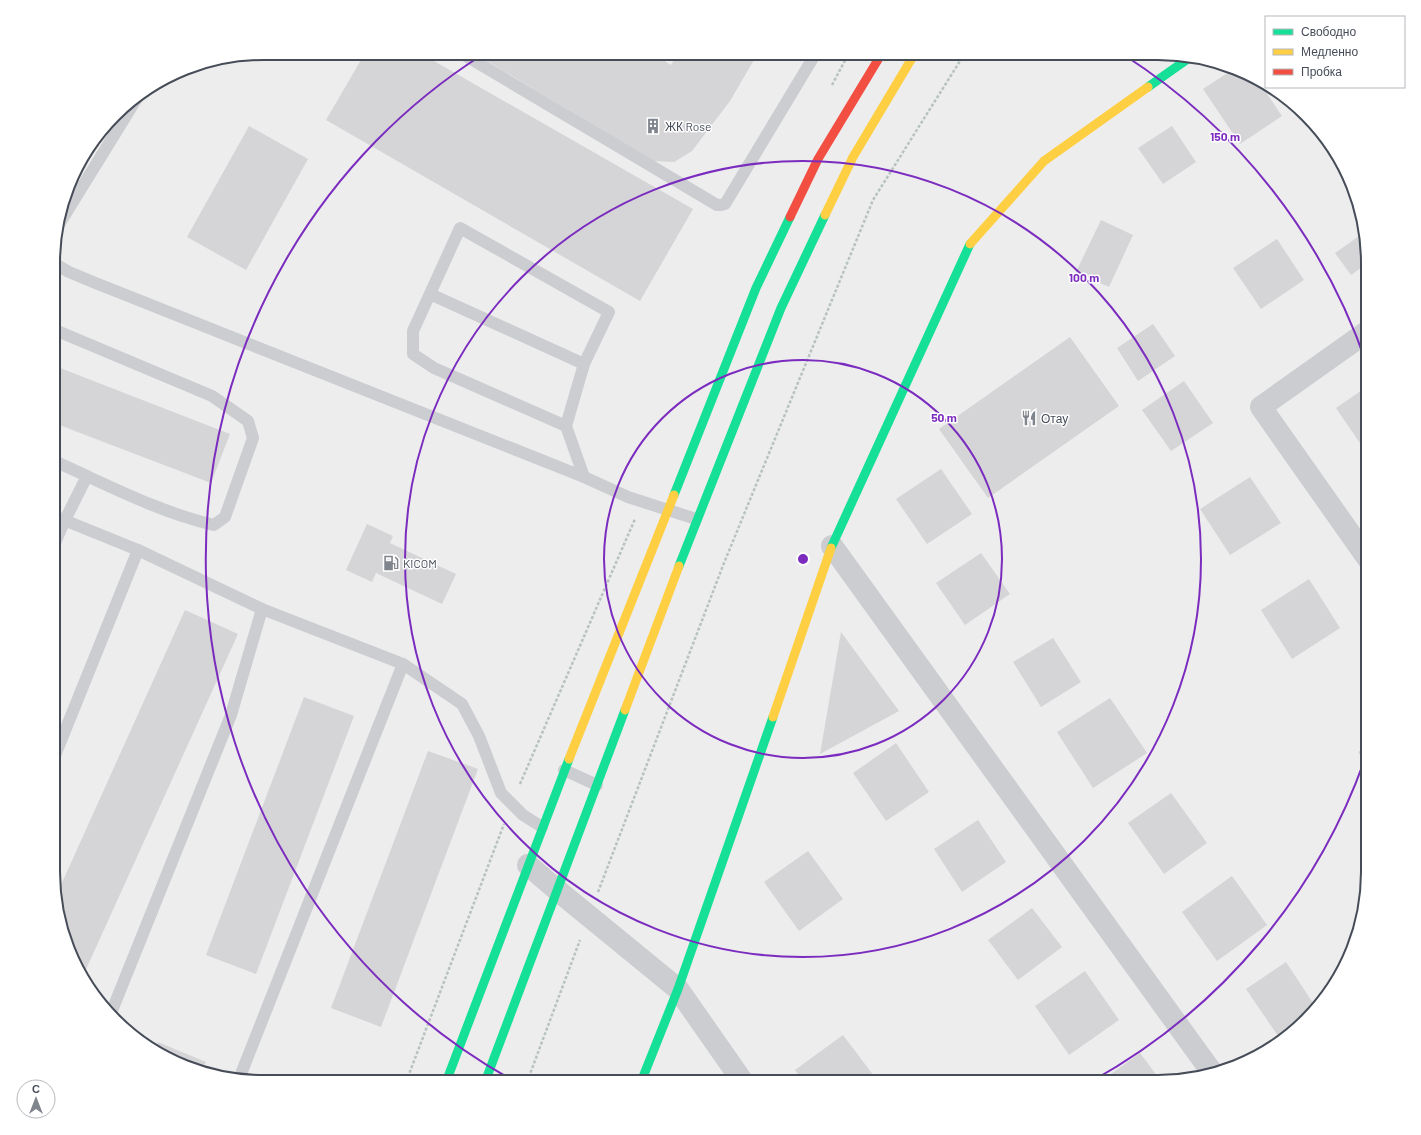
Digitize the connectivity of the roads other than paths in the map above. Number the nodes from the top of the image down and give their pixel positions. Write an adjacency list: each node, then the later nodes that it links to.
1 (473, 60): 2 (lane)
2 (812, 60)
3 (878, 60): 17 (main road)
4 (911, 60): 20 (main road)
5 (1183, 62): 21 (main road)
6 (130, 109): 7 (lane)
7 (66, 212)
8 (60, 267): 16 (lane)
9 (430, 294): 12 (lane); 12 (lane); 13 (lane)
10 (60, 332): 15 (lane)
11 (1361, 336): 22 (street)
12 (584, 364): 13 (lane)
13 (566, 426): 16 (lane)
14 (60, 464): 15 (lane)
15 (87, 476): 18 (lane)
16 (584, 477): 17 (lane)
17 (669, 509): 20 (lane); 27 (main road)
18 (60, 516)
19 (60, 518): 23 (lane)
20 (696, 519): 28 (main road)
21 (832, 546): 32 (main road); 34 (street)
22 (1361, 549)
23 (138, 550): 24 (lane); 26 (lane)
24 (262, 609): 25 (lane); 33 (lane)
25 (403, 664): 29 (lane); 35 (lane)
26 (60, 743)
27 (564, 770): 28 (lane); 29 (main road)
28 (597, 785): 31 (main road)
29 (542, 827): 30 (main road)
30 (528, 865): 31 (street); 36 (main road)
31 (557, 890): 32 (street); 37 (main road)
32 (678, 989): 38 (main road); 39 (street)
33 (113, 1009)
34 (1209, 1069)
35 (241, 1074)
36 (449, 1075)
37 (488, 1075)
38 (644, 1075)
39 (738, 1075)

